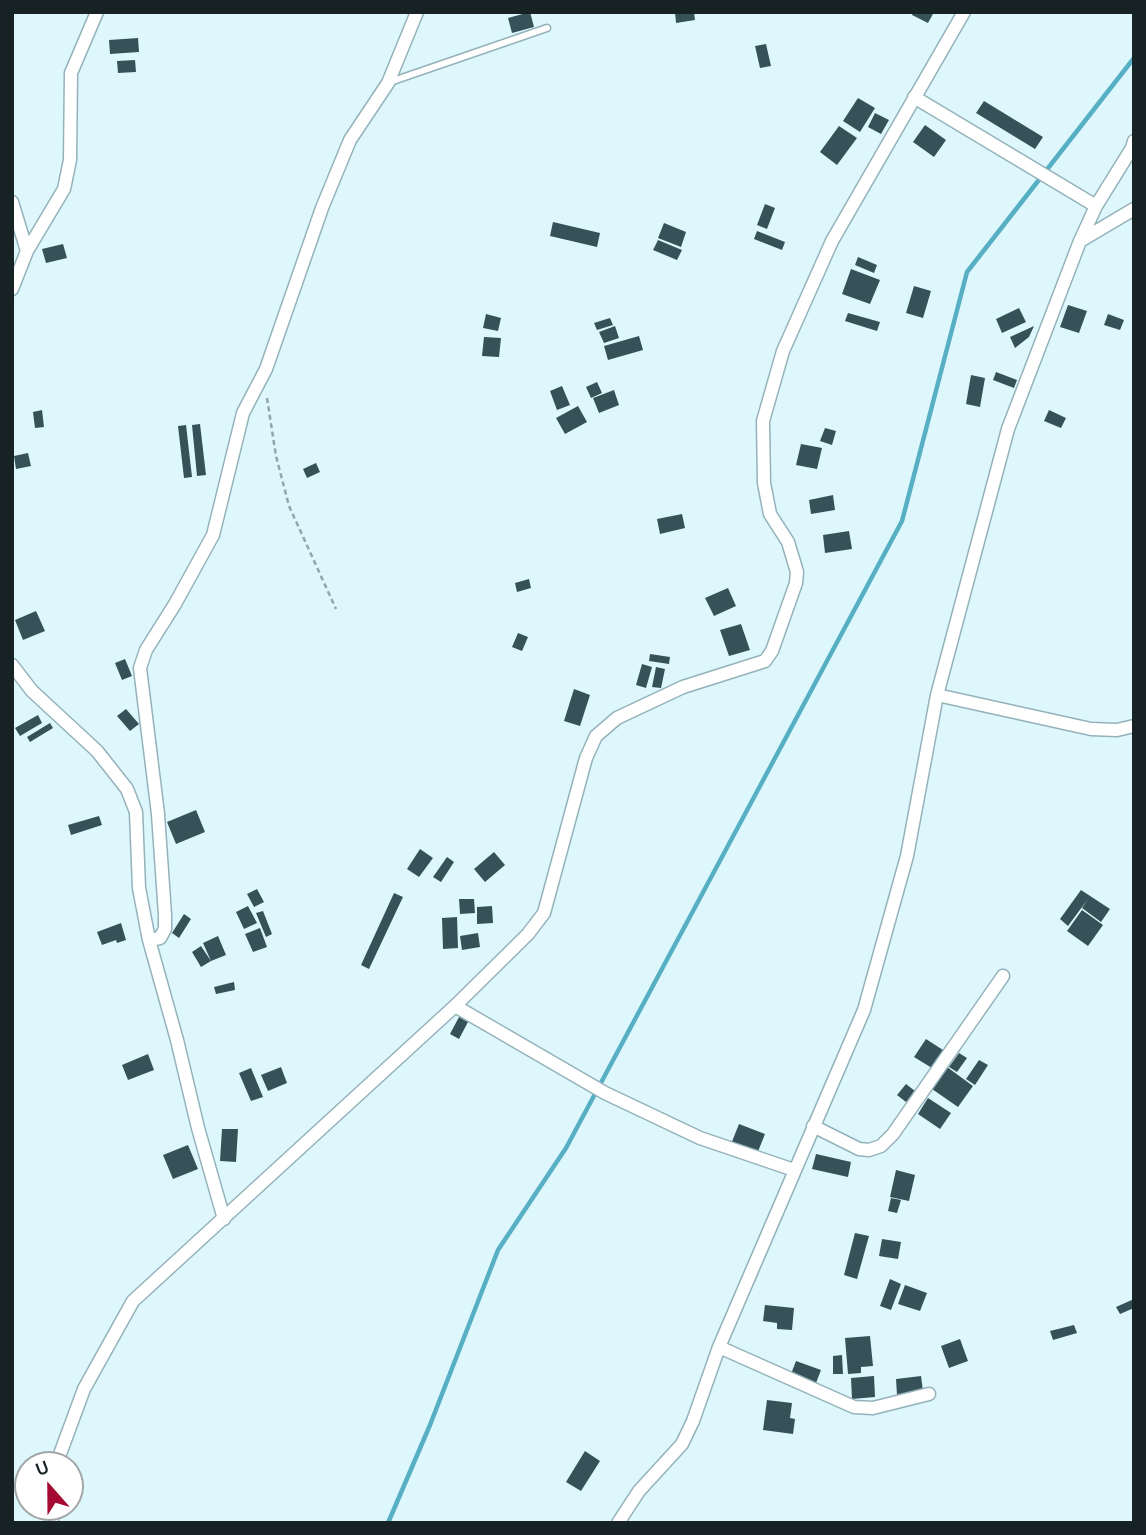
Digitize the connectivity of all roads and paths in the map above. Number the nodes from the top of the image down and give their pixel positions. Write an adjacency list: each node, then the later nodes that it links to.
1 (97, 12): 12 (street)
2 (417, 12): 5 (street)
3 (964, 12): 6 (street)
4 (547, 28): 5 (lane)
5 (388, 83): 14 (street)
6 (914, 97): 9 (street); 21 (street)
7 (1134, 141): 9 (street)
8 (12, 202): 12 (street)
9 (1096, 206): 11 (street)
10 (1134, 209): 11 (street)
11 (1080, 241): 17 (street)
12 (27, 251): 13 (street)
13 (12, 289)
14 (263, 374): 15 (path); 19 (street)
15 (336, 609)
16 (12, 665): 19 (street)
17 (937, 695): 18 (street); 22 (street)
18 (1134, 726)
19 (149, 940): 24 (street)
20 (1003, 976): 22 (street)
21 (455, 1006): 23 (street); 24 (street)
22 (813, 1126): 23 (street)
23 (793, 1170): 25 (street)
24 (224, 1219): 27 (street)
25 (719, 1347): 26 (street); 28 (street)
26 (929, 1394)
27 (61, 1451)
28 (618, 1523)

